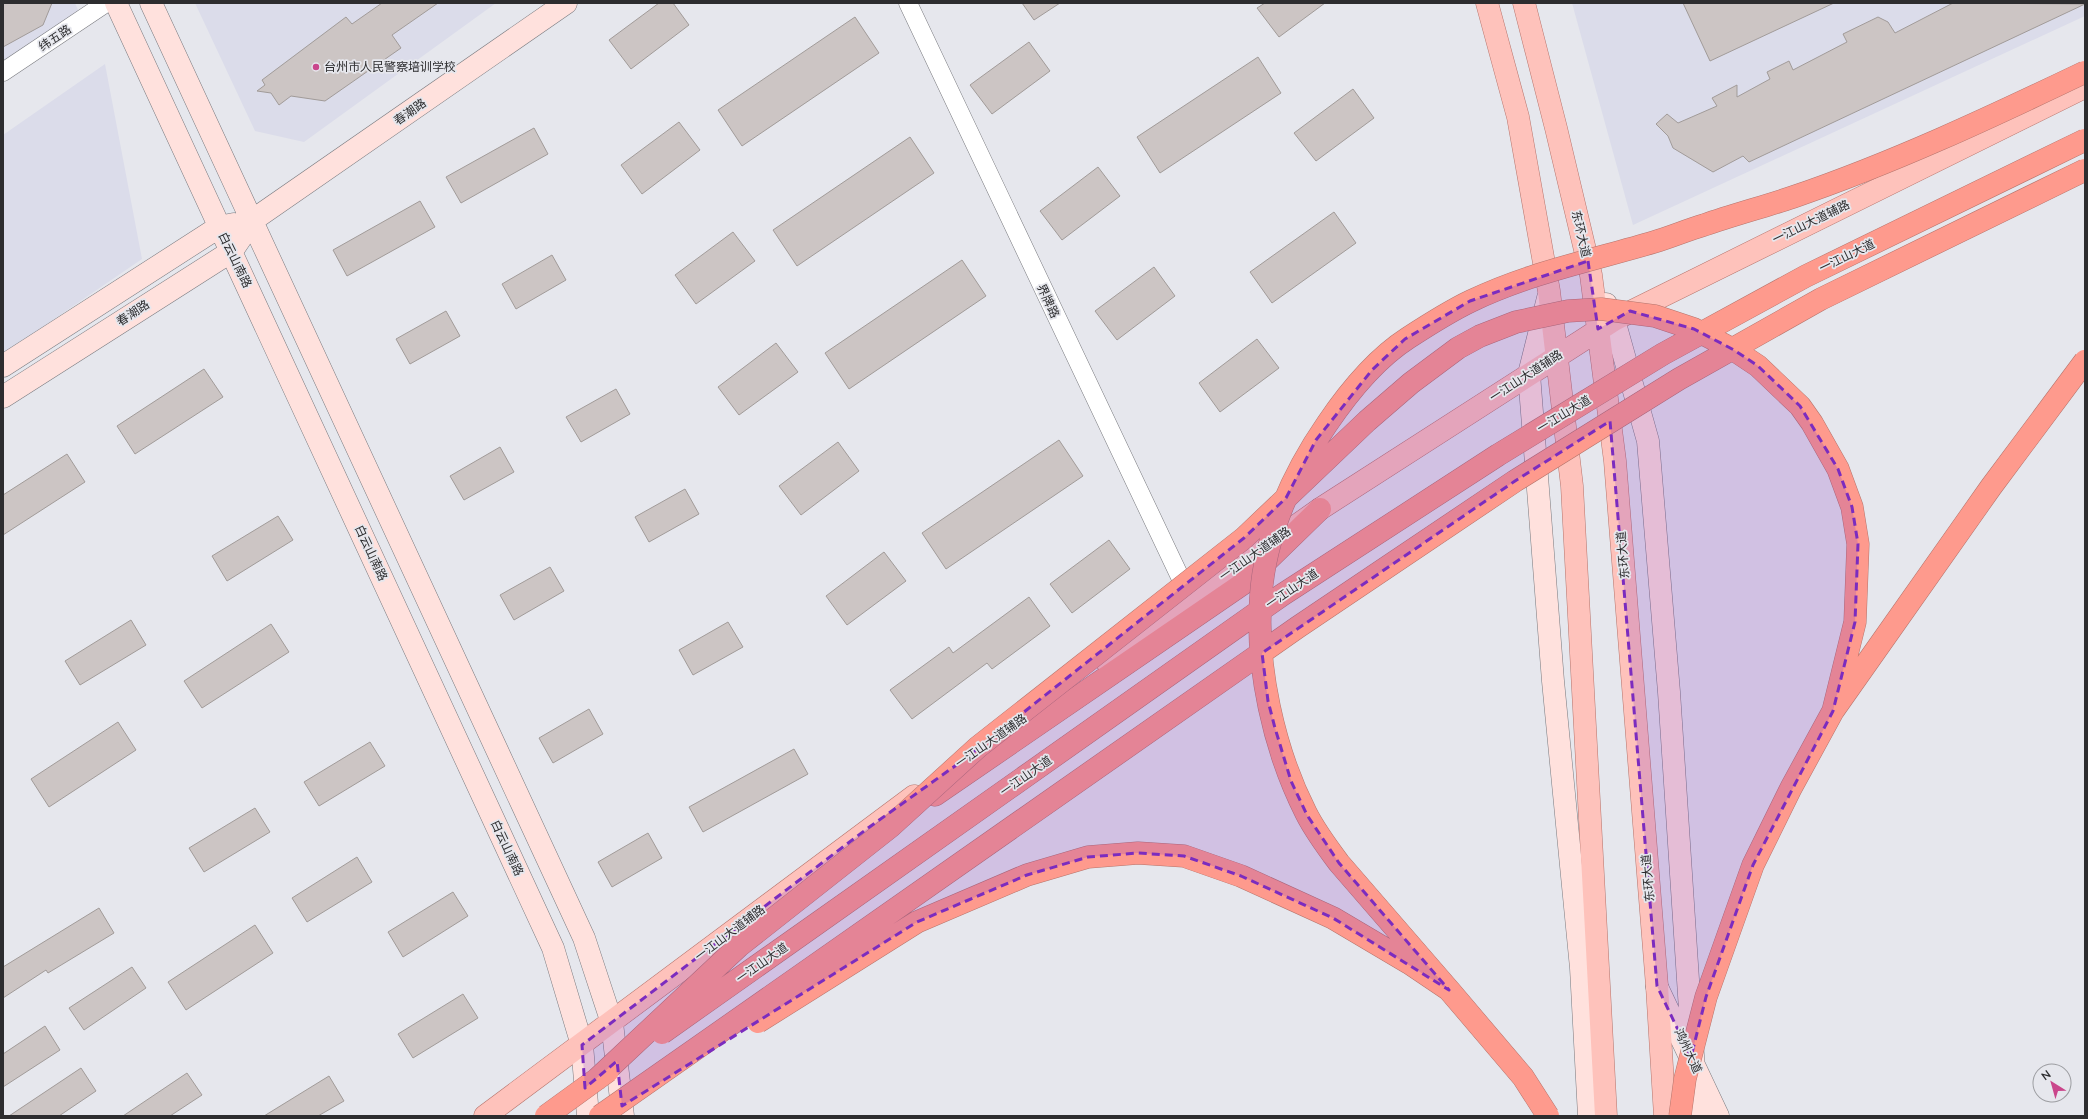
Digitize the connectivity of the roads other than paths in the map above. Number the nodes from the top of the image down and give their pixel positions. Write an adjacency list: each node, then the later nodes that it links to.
1 (106, 3): 8 (street, 纬五路)
2 (116, 3): 14 (main road, 白云山南路)
3 (151, 3): 13 (main road)
4 (566, 3): 13 (main road, 春潮路)
5 (908, 3): 24 (street, 界牌路)
6 (1487, 3): 16 (main road)
7 (1524, 3): 17 (main road, 东环大道)
8 (3, 72)
9 (2085, 72): 28 (highway, bridge)
10 (2085, 87): 17 (main road, 一江山大道辅路)
11 (2085, 140): 32 (highway, 一江山大道, bridge)
12 (2085, 170): 36 (highway, bridge)
13 (253, 220): 14 (main road, 春潮路); 15 (main road, 春潮路); 29 (main road)
14 (219, 227): 15 (main road, 白云山南路); 20 (main road, 春潮路)
15 (232, 251): 22 (main road, 春潮路); 30 (main road, 白云山南路)
16 (1549, 291): 18 (main road); 21 (main road)
17 (1606, 324): 18 (main road, 一江山大道辅路); 27 (main road, 东环大道); 31 (main road)
18 (1558, 355): 21 (main road, 一江山大道辅路); 41 (main road)
19 (2085, 361): 25 (highway, bridge)
20 (3, 366)
21 (1529, 374): 23 (main road, 一江山大道辅路); 40 (main road)
22 (3, 397)
23 (1320, 509): 24 (main road, 一江山大道辅路); 26 (highway, bridge)
24 (1190, 599): 29 (main road, 一江山大道辅路)
25 (1833, 711): 26 (highway, bridge); 43 (highway, bridge)
26 (890, 827): 32 (highway, bridge)
27 (1657, 986): 31 (main road, 鸿州大道); 42 (main road, 东环大道)
28 (1449, 990): 37 (highway, bridge); 39 (highway, bridge)
29 (612, 1023): 30 (main road, 一江山大道辅路); 38 (main road)
30 (582, 1045): 33 (main road, 一江山大道辅路); 35 (main road, 白云山南路)
31 (1694, 1065): 44 (main road); 45 (main road, 鸿州大道)
32 (596, 1080): 34 (highway, 一江山大道, bridge)
33 (485, 1116)
34 (546, 1116)
35 (588, 1116)
36 (600, 1116)
37 (605, 1116)
38 (623, 1116)
39 (1548, 1116)
40 (1589, 1116)
41 (1606, 1116)
42 (1665, 1116)
43 (1680, 1116)
44 (1697, 1116)
45 (1718, 1116)

